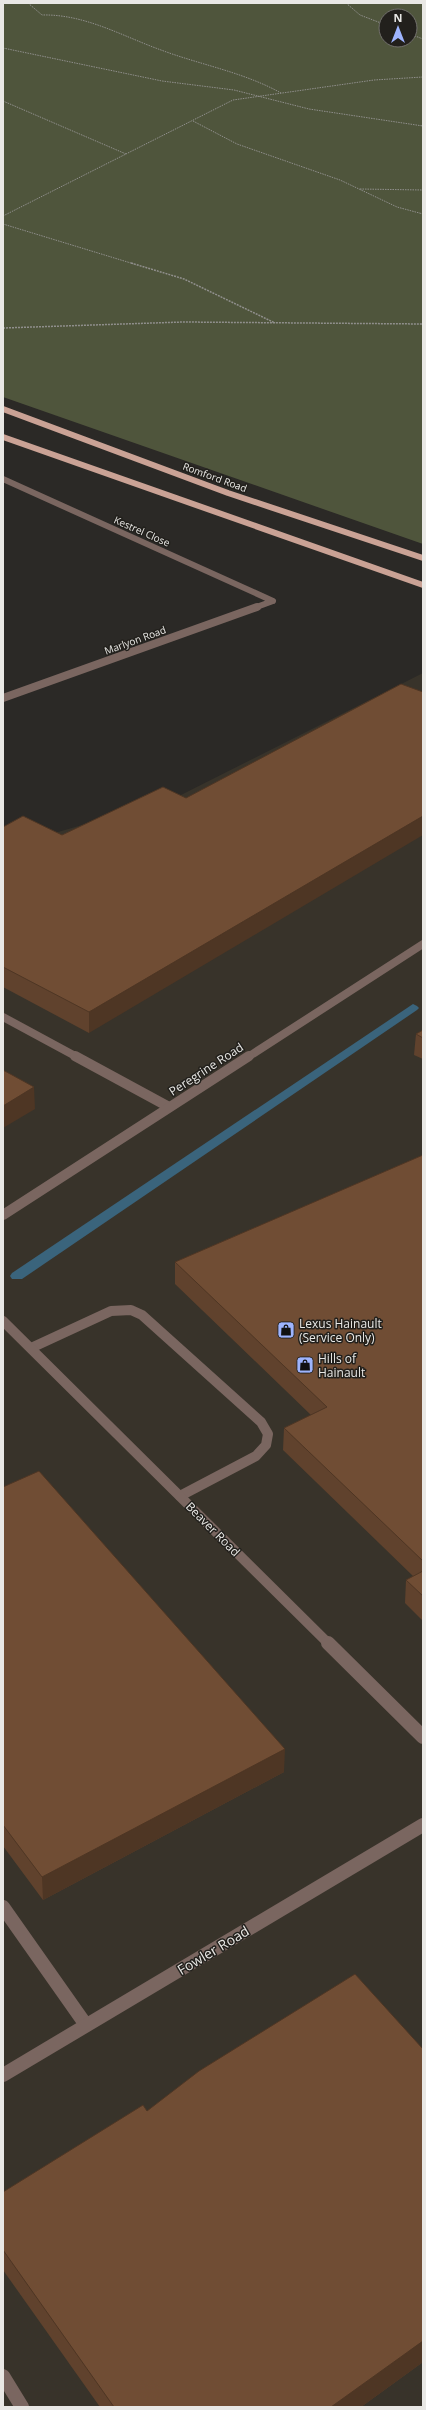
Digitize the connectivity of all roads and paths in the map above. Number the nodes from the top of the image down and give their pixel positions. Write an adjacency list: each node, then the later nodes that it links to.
1 (28, 3): 6 (path)
2 (346, 3): 3 (path)
3 (378, 22)
4 (3, 48): 7 (path)
5 (423, 77): 6 (path)
6 (281, 93): 7 (path)
7 (258, 97): 9 (path); 10 (path)
8 (3, 101): 11 (path)
9 (192, 121): 11 (path); 12 (path)
10 (423, 126)
11 (127, 154): 15 (path)
12 (358, 189): 13 (path); 14 (path)
13 (423, 190)
14 (423, 214)
15 (3, 216)
16 (3, 224): 17 (path)
17 (277, 324): 18 (path); 19 (path)
18 (423, 324)
19 (3, 328)
20 (3, 409): 25 (main road, Romford Road)
21 (3, 437): 26 (main road)
22 (3, 479): 23 (street, Kestrel Close)
23 (15, 484): 24 (street); 27 (street, Kestrel Close)
24 (3, 489)
25 (423, 558)
26 (423, 585)
27 (273, 601): 28 (street, Marlyon Road)
28 (3, 698)
29 (423, 944): 31 (street, Peregrine Road)
30 (3, 1017): 31 (street)
31 (170, 1107): 32 (street, Peregrine Road)
32 (3, 1215)
33 (3, 1321): 34 (street, Beaver Road)
34 (31, 1348): 35 (street, Beaver Road); 35 (street)
35 (180, 1496): 36 (street, Beaver Road)
36 (423, 1737)
37 (423, 1825): 39 (street, Fowler Road)
38 (3, 1907): 39 (street)
39 (86, 2025): 40 (street, Fowler Road)
40 (3, 2074)
41 (3, 2376): 42 (street)
42 (22, 2407)

